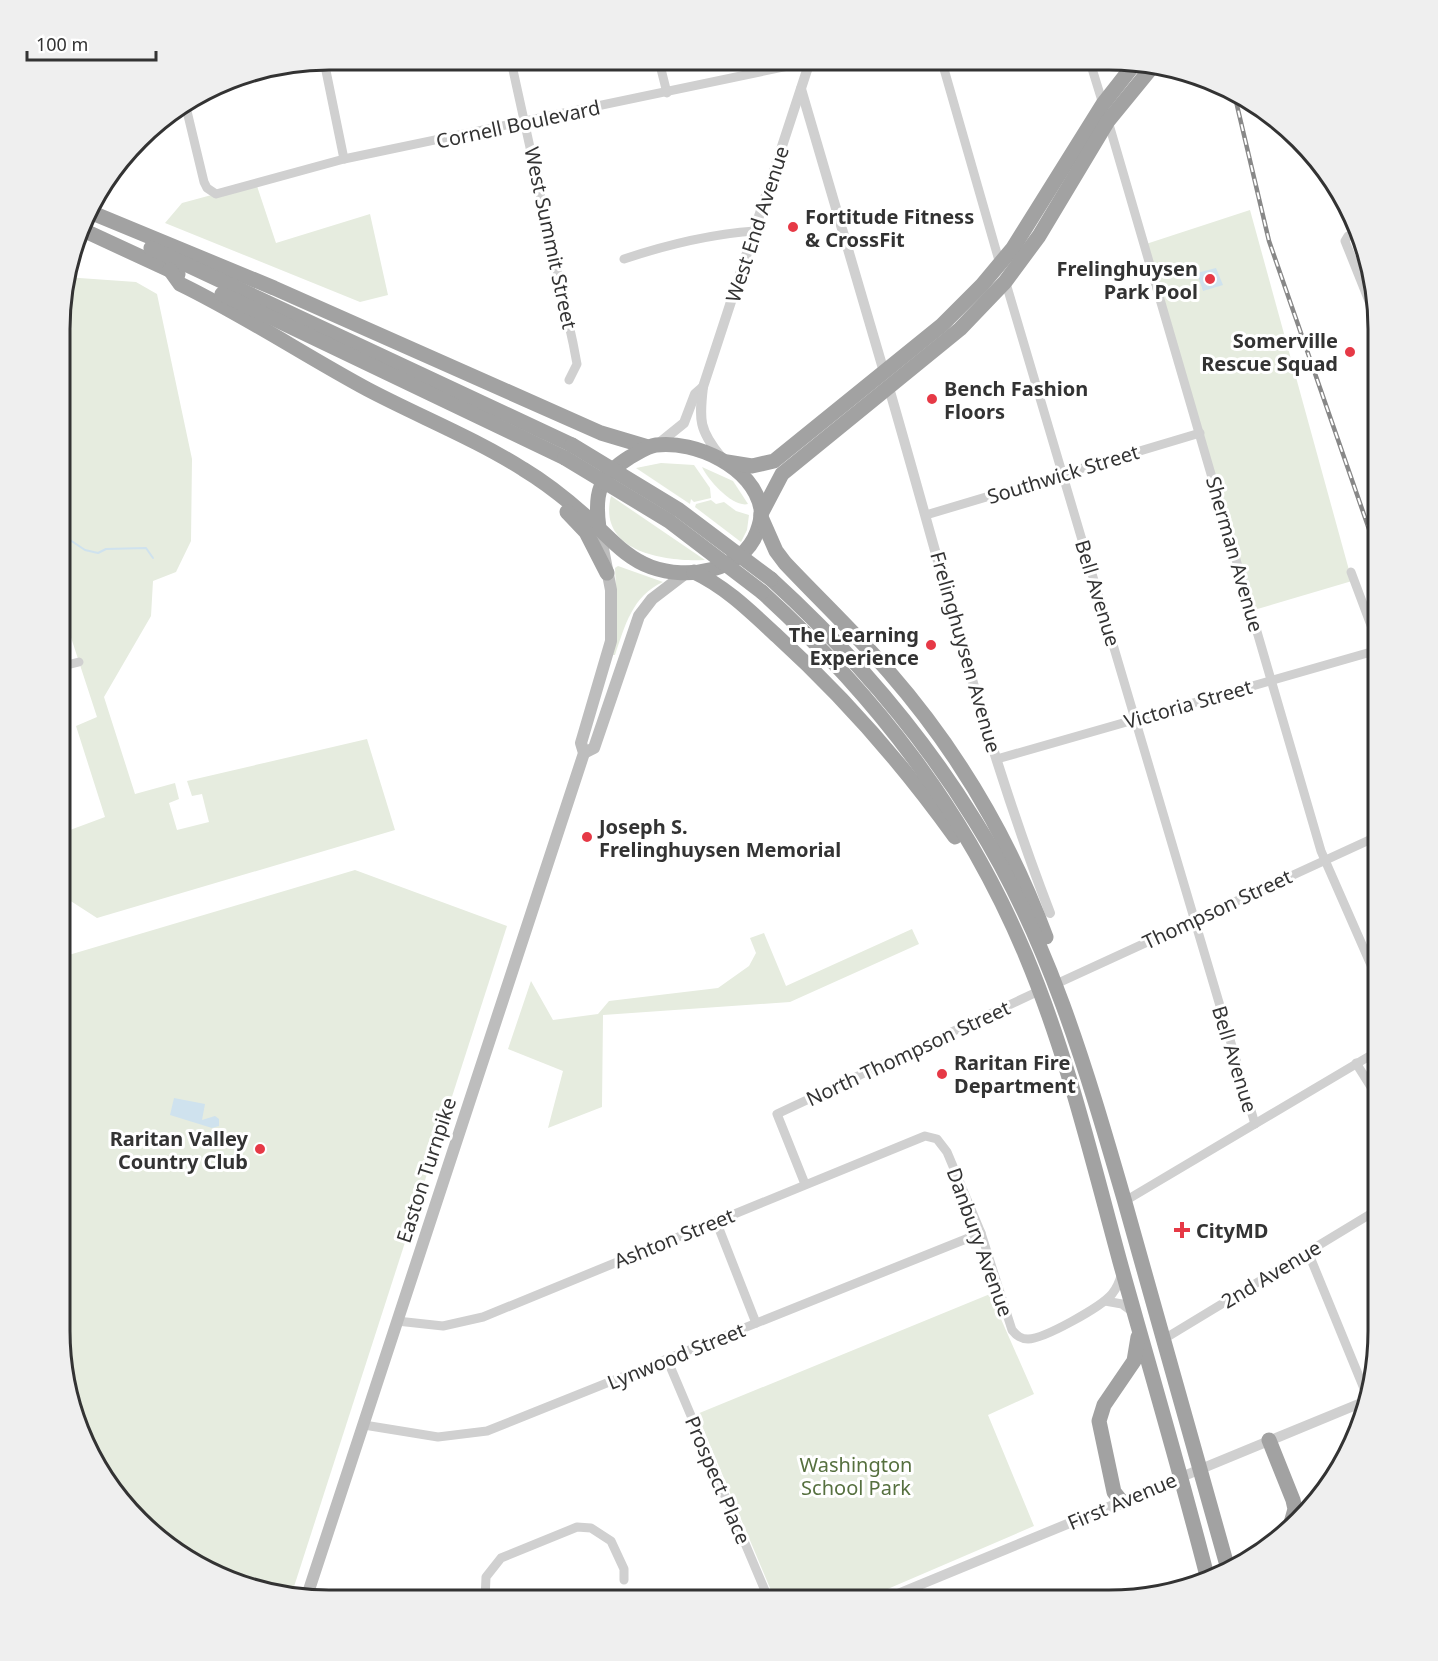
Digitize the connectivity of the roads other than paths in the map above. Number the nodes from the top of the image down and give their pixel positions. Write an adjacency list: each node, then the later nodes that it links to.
1 (326, 70): 16 (street)
2 (513, 70): 15 (street, West Summit Street)
3 (661, 70): 11 (street)
4 (774, 70): 11 (street, Cornell Boulevard)
5 (808, 70): 10 (street, West End Avenue)
6 (944, 70): 23 (street, Bell Avenue)
7 (1092, 70): 12 (street)
8 (1129, 71): 12 (highway)
9 (1147, 74): 14 (highway)
10 (801, 89): 19 (street, West End Avenue); 27 (street)
11 (667, 93): 15 (street, Cornell Boulevard)
12 (1103, 104): 23 (highway)
13 (187, 113): 16 (street, Cornell Boulevard)
14 (1108, 121): 25 (highway); 31 (street, Sherman Avenue)
15 (526, 123): 16 (street, Cornell Boulevard); 28 (street, West Summit Street)
16 (344, 159)
17 (97, 215): 33 (highway)
18 (94, 221): 34 (highway)
19 (755, 231): 22 (street); 29 (street, West End Avenue)
20 (89, 233): 24 (highway)
21 (1350, 236): 26 (street)
22 (624, 259)
23 (1000, 265): 25 (street, Bell Avenue); 27 (highway)
24 (170, 270): 32 (highway); 34 (highway)
25 (1005, 282): 30 (highway); 36 (street, Bell Avenue)
26 (1365, 293)
27 (884, 372): 35 (highway)
28 (569, 380)
29 (703, 387): 33 (street, West End Avenue); 35 (street, West End Avenue)
30 (889, 388): 37 (highway); 38 (street, Frelinghuysen Avenue)
31 (1200, 433): 36 (street, Southwick Street); 47 (street, Sherman Avenue)
32 (458, 435): 39 (highway); 41 (highway)
33 (653, 446): 35 (highway); 39 (highway)
34 (569, 452): 55 (highway, bridge); 57 (highway, bridge)
35 (725, 461): 37 (highway)
36 (1063, 474): 38 (street, Southwick Street); 48 (street, Bell Avenue)
37 (761, 515): 42 (highway); 57 (highway)
38 (926, 515): 50 (street, Frelinghuysen Avenue)
39 (599, 528): 41 (main road, Easton Turnpike); 42 (highway)
40 (1351, 572): 43 (street)
41 (607, 573): 49 (main road, Easton Turnpike)
42 (690, 573): 49 (main road, Easton Turnpike); 55 (highway)
43 (1368, 617)
44 (1368, 653): 47 (street, Victoria Street)
45 (79, 662): 46 (street)
46 (70, 664)
47 (1271, 680): 48 (street, Victoria Street); 52 (street, Sherman Avenue)
48 (1135, 720): 50 (street, Victoria Street); 54 (street, Bell Avenue)
49 (584, 753): 72 (main road, Easton Turnpike)
50 (997, 759): 53 (street, Frelinghuysen Avenue)
51 (1368, 840): 52 (street, Thompson Street)
52 (1324, 860): 54 (street, Thompson Street); 56 (street, Sherman Avenue)
53 (1050, 913)
54 (1194, 920): 57 (street, Thompson Street); 62 (street, Bell Avenue)
55 (1010, 921): 58 (highway)
56 (1368, 959)
57 (1056, 984): 65 (highway)
58 (1039, 991): 64 (street, North Thompson Street); 70 (highway)
59 (1368, 1056): 60 (street)
60 (1356, 1063): 61 (street); 62 (street)
61 (1368, 1082)
62 (1255, 1124): 65 (street)
63 (943, 1146): 64 (street, Ashton Street); 68 (street, Danbury Avenue)
64 (806, 1184): 67 (street, Ashton Street)
65 (1125, 1202): 75 (highway)
66 (1368, 1215): 69 (street, 2nd Avenue)
67 (716, 1221): 72 (street, Ashton Street); 74 (street)
68 (981, 1233): 71 (street, Danbury Avenue); 74 (street, Lynwood Street)
69 (1308, 1252): 75 (street, 2nd Avenue); 77 (street)
70 (1122, 1270): 71 (street); 73 (highway)
71 (1105, 1301): 73 (street)
72 (397, 1321): 79 (main road, Easton Turnpike)
73 (1137, 1321): 82 (highway); 83 (highway)
74 (756, 1323): 76 (street, Lynwood Street)
75 (1164, 1339): 81 (highway)
76 (666, 1359): 79 (street, Lynwood Street); 90 (street, Prospect Place)
77 (1362, 1385)
78 (1357, 1405): 80 (street, First Avenue)
79 (364, 1425): 88 (main road, Easton Turnpike)
80 (1269, 1440): 81 (street, First Avenue); 84 (highway)
81 (1199, 1469): 82 (street, First Avenue); 85 (highway)
82 (1182, 1477): 83 (street, First Avenue); 86 (highway)
83 (1122, 1502): 91 (street, First Avenue)
84 (1294, 1513)
85 (1226, 1562)
86 (1206, 1571)
87 (624, 1580): 89 (street)
88 (309, 1590)
89 (485, 1590)
90 (765, 1590)
91 (907, 1590)

